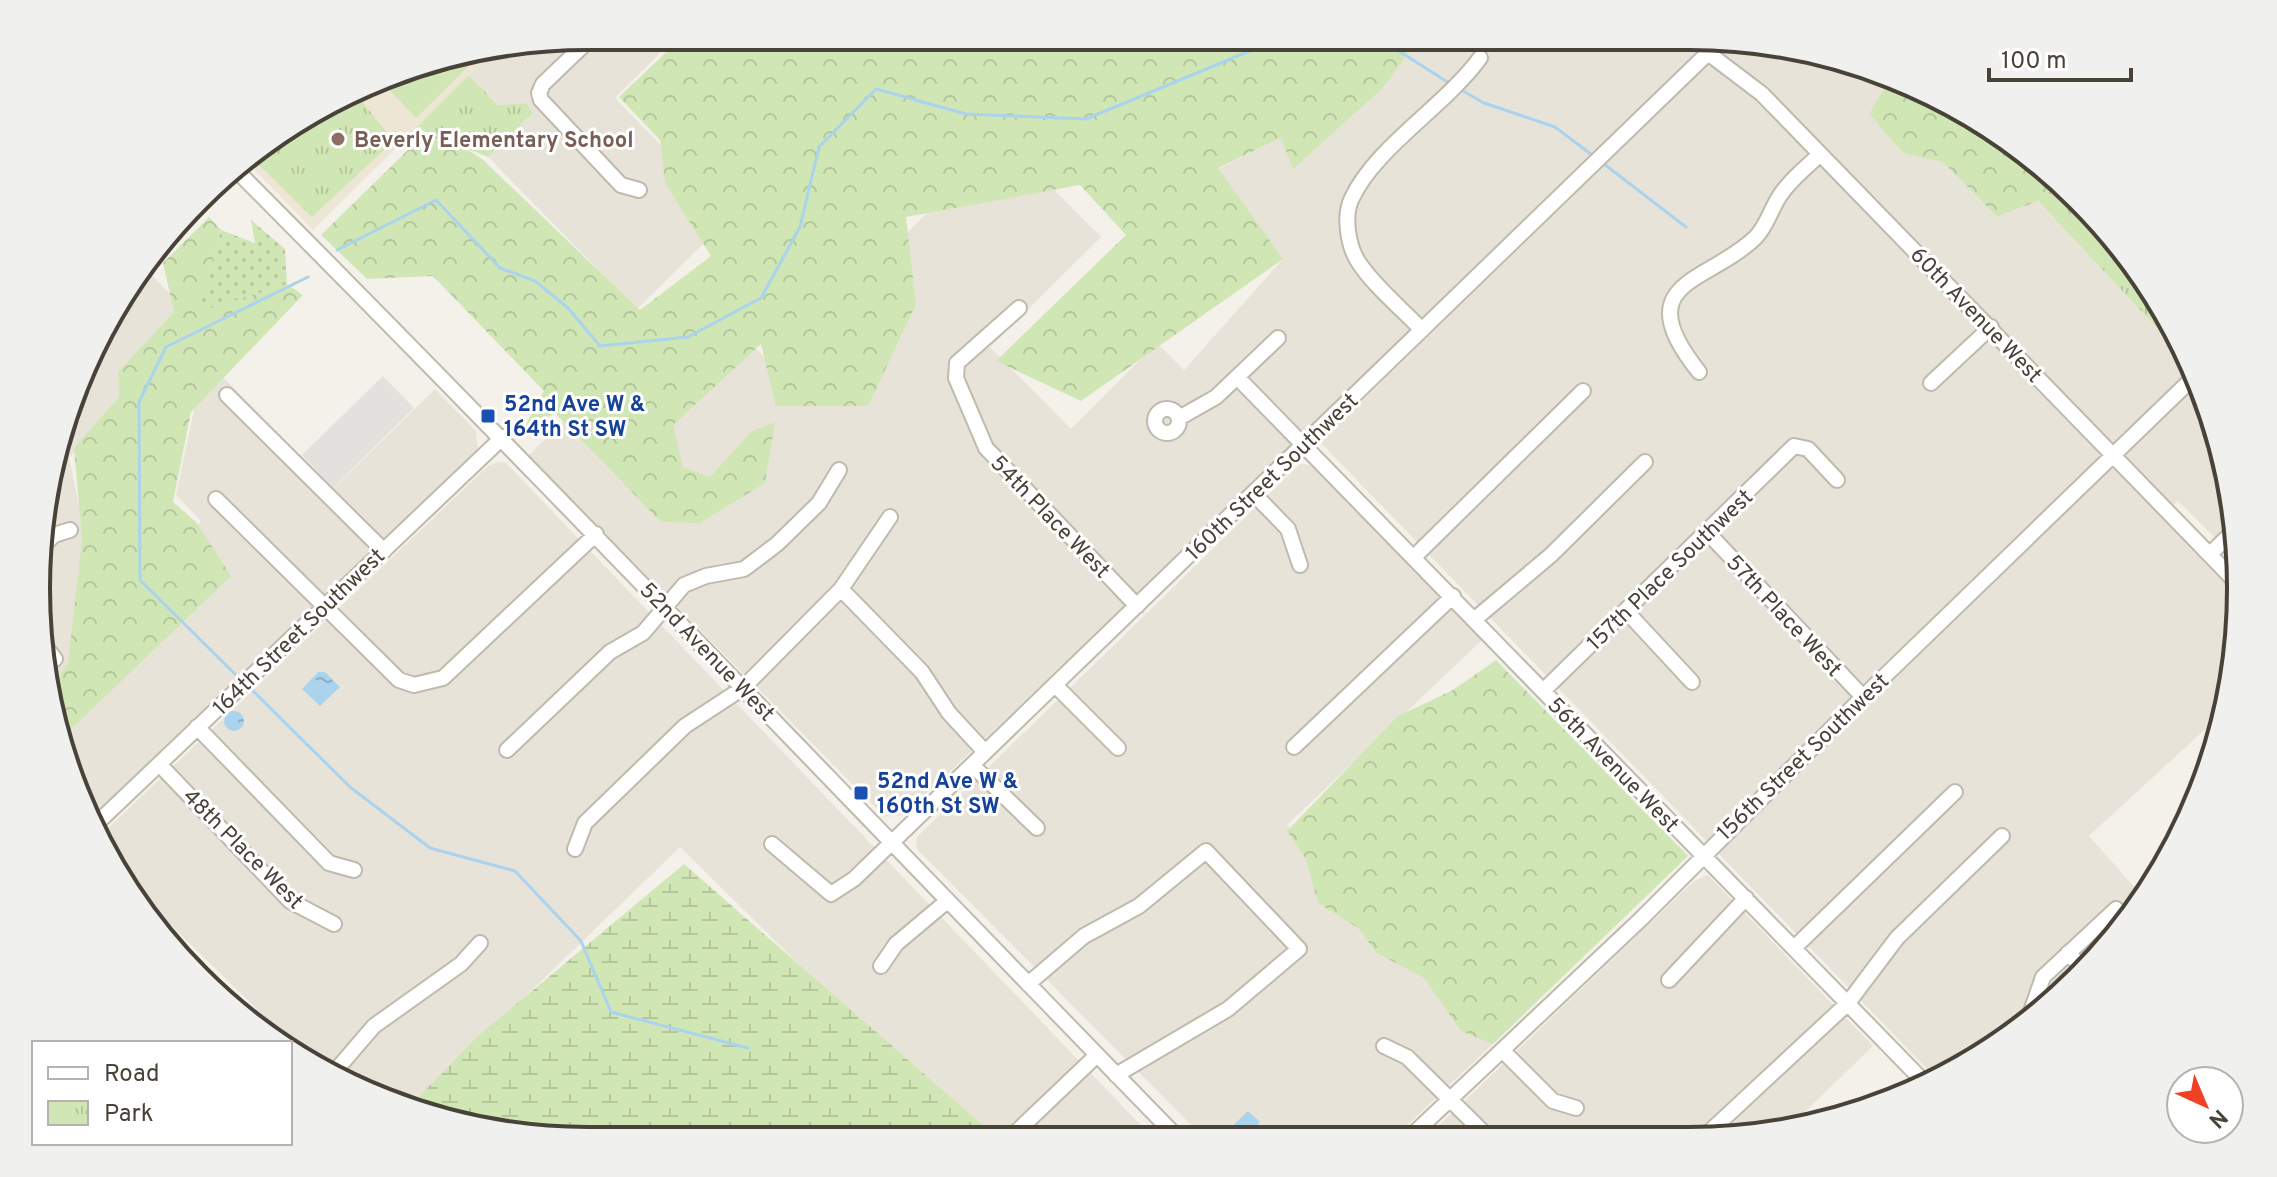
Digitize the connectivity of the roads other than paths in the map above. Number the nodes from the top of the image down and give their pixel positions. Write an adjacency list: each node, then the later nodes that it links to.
1 (578, 50): 6 (street)
2 (1708, 53): 4 (street, 60th Avenue West); 9 (street, 160th Street Southwest)
3 (1480, 58): 9 (street)
4 (1820, 154): 8 (street, 60th Avenue West); 11 (street)
5 (242, 176): 18 (street, 52nd Avenue West)
6 (639, 190)
7 (1019, 308): 41 (street, 54th Place West)
8 (1991, 327): 13 (street); 20 (street, 60th Avenue West)
9 (1422, 330): 19 (street, 160th Street Southwest)
10 (1278, 338): 12 (street)
11 (1699, 372)
12 (1238, 378): 17 (street); 19 (street)
13 (1931, 383)
14 (2187, 384): 20 (street, 156th Street Southwest)
15 (1583, 391): 34 (street)
16 (227, 395): 32 (street)
17 (1179, 418)
18 (503, 437): 29 (street, 52nd Avenue West); 32 (street, 164th Street Southwest)
19 (1302, 446): 24 (street, 160th Street Southwest); 34 (street, 56th Avenue West)
20 (2112, 454): 33 (street, 60th Avenue West); 48 (street, 156th Street Southwest)
21 (1645, 462): 43 (street)
22 (839, 470): 39 (street)
23 (1837, 480): 28 (street, 157th Place Southwest)
24 (1253, 493): 35 (street); 41 (street, 160th Street Southwest)
25 (216, 499): 40 (street)
26 (890, 517): 37 (street)
27 (70, 530): 30 (street)
28 (1708, 533): 42 (street, 157th Place Southwest); 48 (street, 57th Place West)
29 (596, 534): 39 (street, 52nd Avenue West); 40 (street)
30 (53, 536)
31 (2225, 540): 33 (street)
32 (384, 551): 40 (street, 164th Street Southwest)
33 (2210, 554): 36 (street, 60th Avenue West)
34 (1414, 557): 38 (street, 56th Avenue West)
35 (1300, 565)
36 (2227, 572)
37 (841, 589): 46 (street); 53 (street)
38 (1453, 596): 43 (street, 56th Avenue West); 50 (street)
39 (664, 605): 46 (street, 52nd Avenue West); 52 (street)
40 (326, 606): 49 (street, 164th Street Southwest)
41 (1137, 606): 45 (street, 160th Street Southwest)
42 (1627, 612): 44 (street); 47 (street, 157th Place Southwest)
43 (1475, 619): 47 (street, 56th Avenue West)
44 (1692, 682)
45 (1055, 685): 51 (street); 53 (street, 160th Street Southwest)
46 (743, 688): 61 (street, 52nd Avenue West); 62 (street)
47 (1543, 691): 63 (street, 56th Avenue West)
48 (1863, 697): 63 (street, 156th Street Southwest)
49 (197, 727): 54 (street, 164th Street Southwest); 64 (street)
50 (1294, 747)
51 (1118, 748)
52 (507, 750)
53 (985, 752): 55 (street, 160th Street Southwest)
54 (159, 764): 57 (street, 164th Street Southwest); 68 (street, 48th Place West)
55 (972, 765): 58 (street); 61 (street, 160th Street Southwest)
56 (1955, 792): 70 (street)
57 (102, 818)
58 (1037, 828)
59 (2002, 836): 77 (street)
60 (772, 844): 61 (street, 160th Street Southwest)
61 (891, 844): 66 (street, 52nd Avenue West)
62 (575, 849)
63 (1702, 854): 65 (street, 56th Avenue West); 79 (street, 156th Street Southwest)
64 (354, 870)
65 (1746, 898): 70 (street, 56th Avenue West); 74 (street)
66 (946, 902): 73 (street); 75 (street, 52nd Avenue West)
67 (2116, 909): 71 (street)
68 (334, 924)
69 (480, 943): 81 (street)
70 (1796, 946): 77 (street, 56th Avenue West)
71 (2068, 953): 72 (street); 76 (street)
72 (2076, 961)
73 (881, 966)
74 (1669, 980)
75 (1028, 984): 80 (street, 52nd Avenue West); 82 (street)
76 (2035, 1001)
77 (1848, 1003): 83 (street, 56th Avenue West); 86 (street)
78 (1384, 1046): 84 (street)
79 (1502, 1050): 84 (street, 156th Street Southwest); 85 (street)
80 (1097, 1055): 82 (street, 52nd Avenue West); 87 (street)
81 (340, 1066)
82 (1116, 1075): 88 (street, 52nd Avenue West)
83 (1918, 1075)
84 (1450, 1098): 89 (street, 156th Street Southwest); 90 (street)
85 (1576, 1108)
86 (1715, 1126)
87 (1022, 1127)
88 (1167, 1127)
89 (1420, 1127)
90 (1478, 1127)

